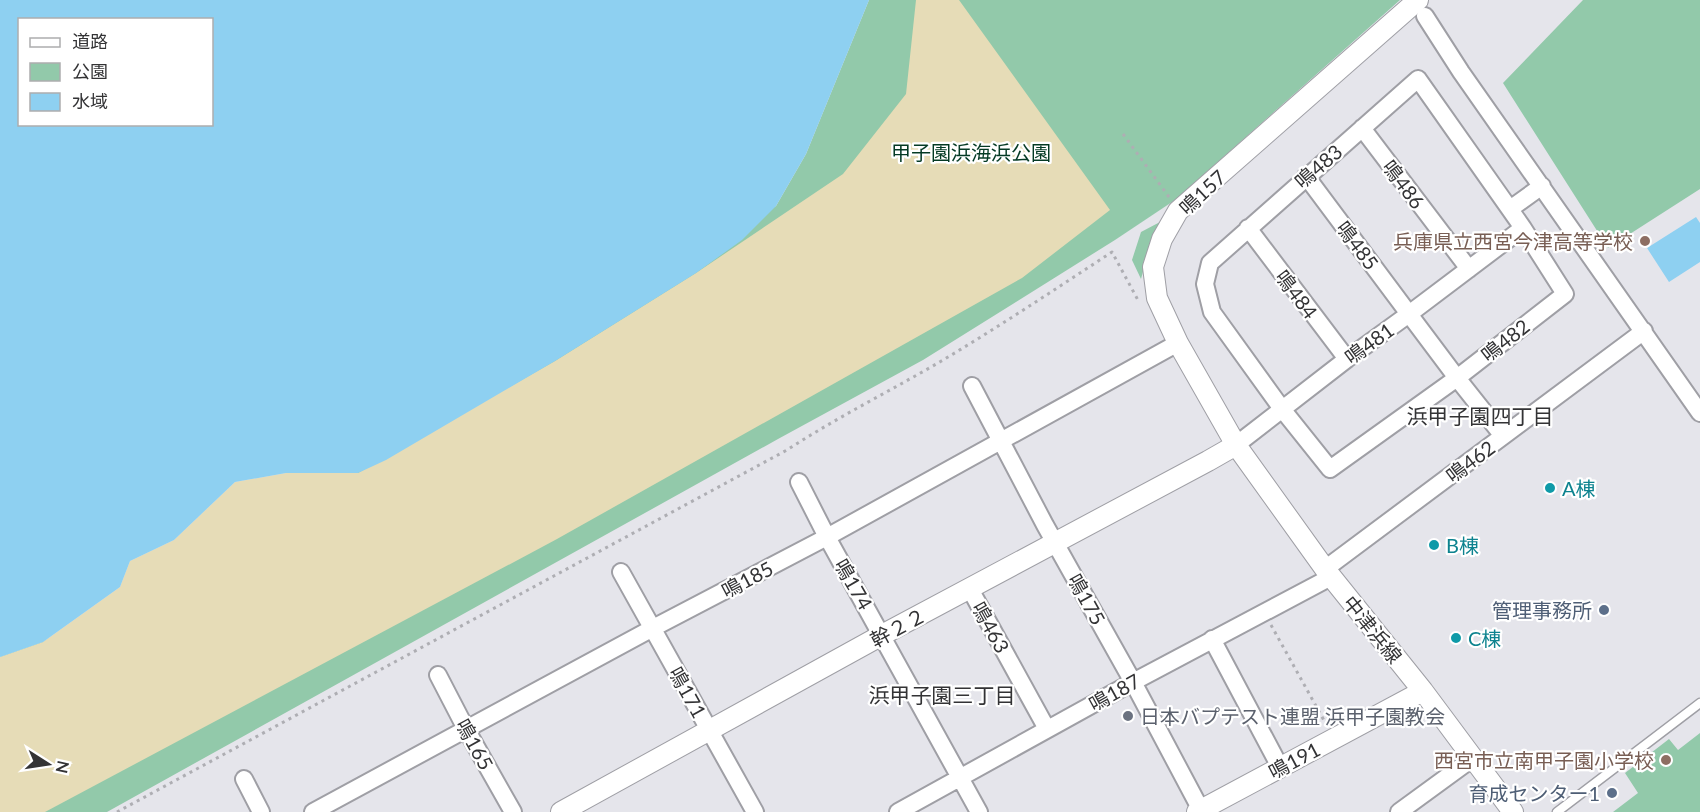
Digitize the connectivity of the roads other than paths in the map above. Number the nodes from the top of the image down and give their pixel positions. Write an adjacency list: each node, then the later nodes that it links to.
1 (1421, 8): 4 (street); 11 (street, 鳴157)
2 (1362, 128): 3 (street, 鳴483); 5 (street, 鳴483); 8 (street, 鳴486)
3 (1306, 176): 6 (street, 鳴483); 9 (street, 鳴485)
4 (1542, 186): 5 (street); 10 (street)
5 (1510, 209): 7 (street, 鳴483)
6 (1248, 228): 12 (street, 鳴484); 15 (street, 鳴483)
7 (1523, 228): 8 (street); 13 (street, 鳴482)
8 (1469, 269): 9 (street)
9 (1409, 314): 12 (street, 鳴481); 13 (street, 鳴481)
10 (1644, 331): 16 (street); 17 (street, 鳴462)
11 (1178, 343): 18 (street, 鳴185); 19 (street, 鳴157)
12 (1347, 359): 15 (street, 鳴481)
13 (1457, 378): 15 (street, 鳴482); 17 (street, 鳴481)
14 (972, 386): 18 (street, 鳴175)
15 (1282, 409): 19 (street, 鳴481)
16 (1700, 412)
17 (1503, 436): 24 (street, 鳴462)
18 (1001, 442): 21 (street, 鳴185); 22 (street, 鳴175)
19 (1236, 445): 22 (street, 幹２２); 24 (street, 中津浜線)
20 (799, 482): 21 (street, 鳴174)
21 (827, 537): 26 (street, 鳴185); 27 (street, 鳴174)
22 (1055, 542): 25 (street, 幹２２); 30 (street, 鳴175)
23 (621, 572): 26 (street, 鳴171)
24 (1328, 573): 28 (street, 鳴187); 31 (street, 中津浜線)
25 (970, 589): 27 (street, 幹２２); 34 (street, 鳴463)
26 (653, 628): 33 (street, 鳴185); 35 (street, 鳴171)
27 (882, 635): 35 (street, 幹２２); 39 (street, 鳴174)
28 (1212, 639): 30 (street, 鳴187); 37 (street)
29 (438, 675): 33 (street, 鳴165)
30 (1133, 682): 34 (street, 鳴187); 40 (street, 鳴175)
31 (1424, 691): 36 (street, 中津浜線); 37 (street, 鳴191)
32 (1700, 703): 50 (lane)
33 (466, 729): 42 (street, 鳴185); 43 (street, 鳴165)
34 (1047, 729): 39 (street, 鳴187)
35 (710, 730): 44 (street, 幹２２); 45 (street, 鳴171)
36 (1473, 758): 48 (street); 49 (street, 中津浜線)
37 (1280, 767): 40 (street, 鳴191)
38 (244, 779): 41 (street)
39 (961, 779): 46 (street, 鳴187); 47 (street, 鳴174)
40 (1200, 811)
41 (261, 812)
42 (313, 812)
43 (513, 812)
44 (561, 812)
45 (755, 812)
46 (898, 812)
47 (979, 812)
48 (1399, 812)
49 (1513, 812)
50 (1557, 812)

